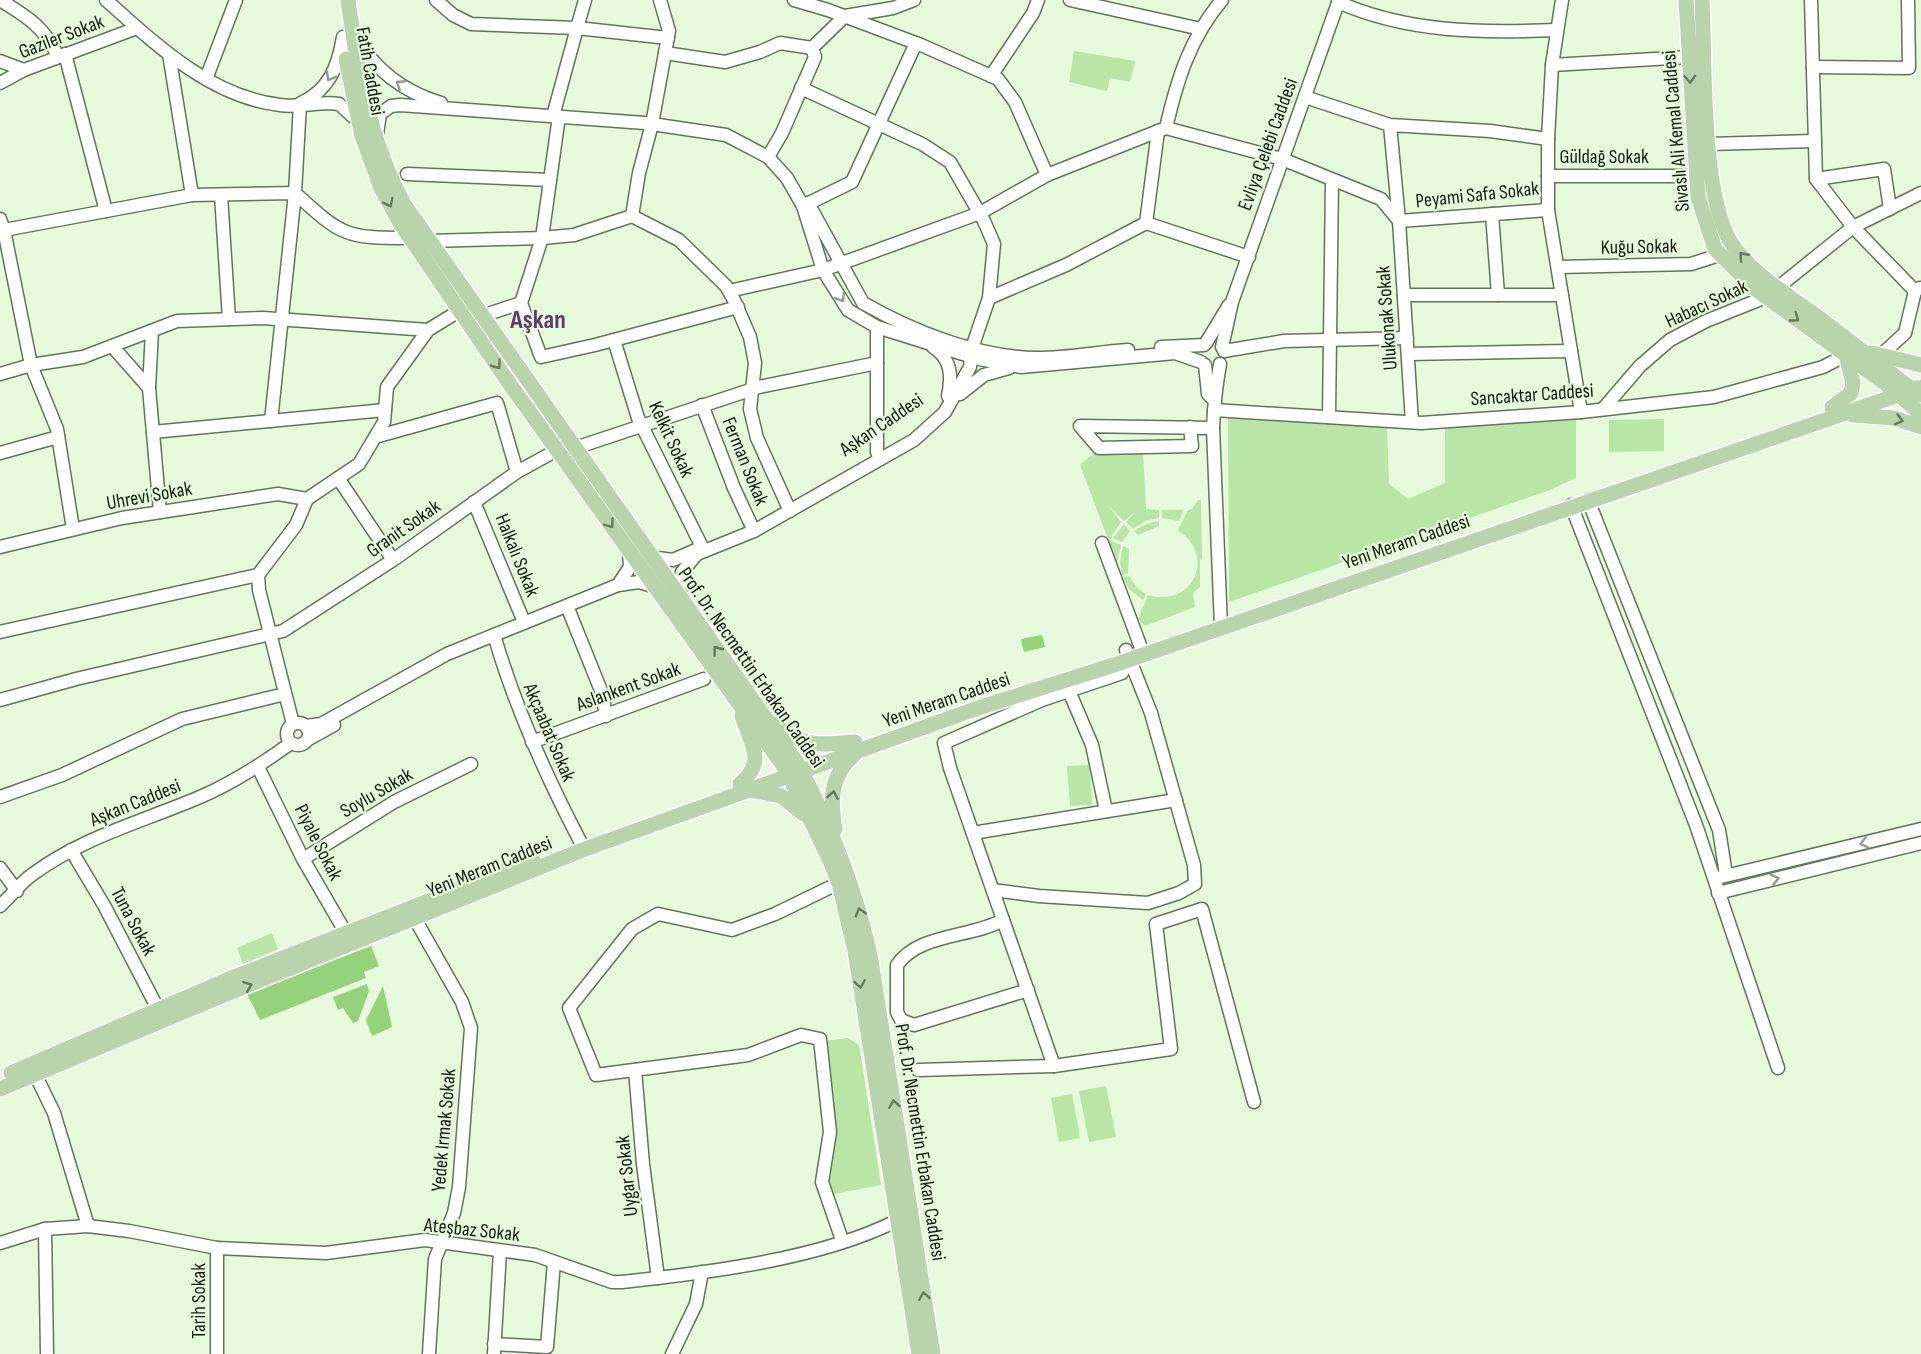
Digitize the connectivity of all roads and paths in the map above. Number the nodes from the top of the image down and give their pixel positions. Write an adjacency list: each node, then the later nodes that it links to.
1 (0, 0): 33 (street)
2 (106, 0): 21 (street)
3 (236, 0): 41 (street)
4 (338, 0): 27 (main road, Fatih Caddesi)
5 (348, 0): 27 (main road, Fatih Caddesi)
6 (436, 0): 24 (street)
7 (585, 0): 24 (street)
8 (661, 0): 28 (street)
9 (794, 0): 20 (street)
10 (914, 0): 22 (street)
11 (1038, 0): 40 (street)
12 (1070, 0): 25 (street)
13 (1222, 0): 25 (street)
14 (1562, 0): 26 (street, Peyami Safa Sokak)
15 (1686, 0): 34 (main road, Sivaslı Ali Kemal Caddesi)
16 (1702, 0): 55 (main road, Sivaslı Ali Kemal Caddesi)
17 (1811, 0): 37 (street)
18 (1908, 0): 39 (street)
19 (1339, 1): 26 (street); 44 (street, Evliya Çelebi Caddesi)
20 (816, 3): 22 (street)
21 (120, 6): 23 (street)
22 (845, 16): 29 (street); 30 (street)
23 (137, 28): 32 (street); 33 (street, Gaziler Sokak)
24 (577, 28): 28 (street); 47 (street)
25 (1201, 29): 52 (street)
26 (1557, 30): 36 (street, Peyami Safa Sokak)
27 (348, 35): 45 (street, one-way to 45); 46 (street, one-way to 27); 48 (main road, Fatih Caddesi); 56 (main road, Fatih Caddesi)
28 (668, 38): 31 (street)
29 (916, 43): 40 (street); 50 (street)
30 (812, 48): 31 (street); 43 (street)
31 (665, 53): 49 (street)
32 (169, 54): 41 (street); 68 (street)
33 (62, 55): 38 (street, Gaziler Sokak); 73 (street)
34 (1689, 57): 36 (street); 62 (main road, Sivaslı Ali Kemal Caddesi, one-way to 62)
35 (0, 61): 38 (street)
36 (1552, 64): 53 (street, Peyami Safa Sokak)
37 (1813, 67): 39 (street); 54 (street)
38 (24, 70): 42 (street, Gaziler Sokak)
39 (1915, 70)
40 (991, 76): 60 (street)
41 (206, 79): 45 (street)
42 (0, 82)
43 (801, 88): 50 (street, Aşkan Caddesi); 57 (street)
44 (1305, 97): 51 (street); 58 (street, Evliya Çelebi Caddesi)
45 (300, 104): 48 (street); 66 (street)
46 (453, 107): 47 (street); 56 (street)
47 (556, 116): 49 (street); 64 (street)
48 (358, 121): 56 (main road, Fatih Caddesi)
49 (652, 124): 57 (street); 76 (street)
50 (879, 124): 70 (street); 74 (street, Aşkan Caddesi)
51 (1390, 124): 53 (street); 77 (street, Ulukonak Sokak)
52 (1162, 129): 58 (street); 60 (street); 78 (street)
53 (1548, 139): 61 (street, Peyami Safa Sokak)
54 (1814, 141): 55 (street); 63 (street)
55 (1709, 144): 91 (main road, Sivaslı Ali Kemal Caddesi, one-way to 55)
56 (372, 147): 81 (main road, Prof. Dr. Necmettin Erbakan Caddesi, one-way to 81); 83 (main road, Prof. Dr. Necmettin Erbakan Caddesi)
57 (768, 157): 70 (street)
58 (1282, 159): 65 (street); 85 (street, Evliya Çelebi Caddesi)
59 (407, 174): 64 (street)
60 (1047, 175): 74 (street)
61 (1548, 176): 62 (street, Güldağ Sokak); 72 (street, Peyami Safa Sokak)
62 (1696, 176): 84 (main road, Sivaslı Ali Kemal Caddesi)
63 (1816, 178): 71 (street); 80 (street)
64 (550, 180): 82 (street)
65 (1332, 180): 77 (street); 108 (street)
66 (295, 193): 69 (street); 81 (street); 102 (street)
67 (1921, 193): 71 (street, Habacı Sokak)
68 (192, 195): 69 (street); 73 (street)
69 (221, 195): 101 (street)
70 (806, 205): 86 (street); 88 (street)
71 (1890, 209): 80 (street, Habacı Sokak)
72 (1548, 210): 75 (street, Peyami Safa Sokak); 87 (street)
73 (106, 211): 79 (street)
74 (980, 213): 86 (street); 95 (street, Aşkan Caddesi)
75 (1492, 214): 77 (street, Peyami Safa Sokak); 93 (street)
76 (632, 216): 82 (street); 90 (street)
77 (1396, 218): 92 (street, Ulukonak Sokak)
78 (1146, 223): 85 (street); 95 (street)
79 (2, 224): 121 (street)
80 (1853, 227): 89 (street); 91 (street, Habacı Sokak)
81 (409, 238): 99 (main road, Prof. Dr. Necmettin Erbakan Caddesi)
82 (542, 238): 83 (street); 97 (street)
83 (429, 241): 100 (main road, Prof. Dr. Necmettin Erbakan Caddesi)
84 (1719, 255): 87 (street, Kuğu Sokak); 91 (main road, Sivaslı Ali Kemal Caddesi)
85 (1249, 257): 96 (street, Evliya Çelebi Caddesi)
86 (841, 264): 88 (street); 114 (street)
87 (1558, 267): 94 (street)
88 (823, 270): 90 (street); 103 (street, one-way to 103)
89 (1918, 289): 117 (street)
90 (729, 291): 98 (street)
91 (1772, 292): 115 (main road, Sivaslı Ali Kemal Caddesi); 131 (street, Habacı Sokak)
92 (1404, 295): 93 (street); 106 (street, Ulukonak Sokak)
93 (1498, 295): 94 (street)
94 (1562, 295): 113 (street)
95 (989, 298): 114 (street, Aşkan Caddesi)
96 (1232, 302): 110 (street, Evliya Çelebi Caddesi); 112 (street, Evliya Çelebi Caddesi)
97 (520, 303): 100 (street); 107 (street)
98 (738, 307): 107 (street); 127 (street)
99 (459, 311): 104 (street); 147 (main road, Prof. Dr. Necmettin Erbakan Caddesi, one-way to 147)
100 (482, 316): 146 (main road, Prof. Dr. Necmettin Erbakan Caddesi)
101 (229, 319): 102 (street); 105 (street)
102 (280, 319): 104 (street); 137 (street)
103 (877, 327): 109 (street); 118 (street)
104 (428, 330): 132 (street)
105 (152, 331): 111 (street); 125 (street)
106 (1407, 338): 108 (street); 116 (street, Ulukonak Sokak)
107 (614, 340): 139 (street, Kelkit Sokak)
108 (1331, 340): 112 (street); 136 (street)
109 (927, 343): 114 (street); 128 (street)
110 (1205, 344): 112 (street); 114 (street); 119 (street)
111 (112, 346): 121 (street); 125 (street)
112 (1223, 349): 120 (street)
113 (1571, 351): 116 (street); 133 (street)
114 (971, 352): 123 (street); 128 (street, Aşkan Caddesi)
115 (1853, 352): 117 (main road); 126 (main road, Sivaslı Ali Kemal Caddesi); 131 (street, Sancaktar Caddesi); 134 (main road)
116 (1408, 354): 138 (street, Ulukonak Sokak)
117 (1880, 356): 122 (main road)
118 (877, 363): 127 (street); 149 (street)
119 (1203, 364): 120 (street); 123 (street); 130 (street)
120 (1220, 364): 130 (street)
121 (31, 365): 124 (street); 144 (street)
122 (1921, 365)
123 (1021, 367): 128 (street)
124 (0, 374)
125 (149, 388): 143 (street)
126 (1910, 388): 134 (main road, Yeni Meram Caddesi); 135 (main road, Sivaslı Ali Kemal Caddesi)
127 (754, 389): 129 (street); 156 (street)
128 (951, 399): 149 (street, Aşkan Caddesi)
129 (702, 405): 139 (street); 158 (street, Ferman Sokak)
130 (1214, 405): 136 (street, Sancaktar Caddesi); 142 (street)
131 (1603, 409): 133 (street, Sancaktar Caddesi)
132 (385, 410): 137 (street); 145 (street)
133 (1581, 412): 138 (street, Sancaktar Caddesi)
134 (1834, 412): 141 (main road, one-way to 141); 153 (main road, Yeni Meram Caddesi); 172 (main road, Yeni Meram Caddesi)
135 (1921, 414)
136 (1329, 417): 138 (street, Sancaktar Caddesi)
137 (271, 421): 143 (street)
138 (1412, 422)
139 (642, 424): 146 (street); 162 (street, Kelkit Sokak)
140 (1190, 427): 140 (street); 142 (street)
141 (1921, 427)
142 (1213, 428): 172 (street)
143 (153, 432): 157 (street)
144 (58, 437): 148 (street); 159 (street)
145 (375, 437): 150 (street); 151 (street)
146 (575, 448): 164 (main road, Prof. Dr. Necmettin Erbakan Caddesi)
147 (557, 450): 150 (street, Granit Sokak); 163 (main road, Prof. Dr. Necmettin Erbakan Caddesi, one-way to 163)
148 (0, 453)
149 (879, 455): 156 (street, Aşkan Caddesi)
150 (517, 472): 154 (street, Granit Sokak)
151 (338, 478): 152 (street); 165 (street)
152 (307, 499): 157 (street, Uhrevi Sokak); 166 (street)
153 (1588, 500): 155 (main road, Yeni Meram Caddesi); 206 (street)
154 (474, 502): 165 (street, Granit Sokak); 171 (street, Halkalı Sokak)
155 (1571, 505): 172 (main road, Yeni Meram Caddesi); 207 (street)
156 (788, 507): 158 (street, Aşkan Caddesi)
157 (160, 512): 159 (street, Uhrevi Sokak)
158 (753, 527): 162 (street, Aşkan Caddesi)
159 (73, 529): 161 (street, Uhrevi Sokak)
160 (1102, 543): 177 (street)
161 (0, 547)
162 (703, 549): 164 (street, Aşkan Caddesi); 169 (street, Aşkan Caddesi)
163 (629, 550): 167 (street); 168 (main road, Prof. Dr. Necmettin Erbakan Caddesi)
164 (650, 556): 169 (main road, Prof. Dr. Necmettin Erbakan Caddesi)
165 (393, 560): 174 (street, Granit Sokak)
166 (258, 575): 173 (street); 174 (street)
167 (618, 585): 168 (street); 170 (street)
168 (656, 587): 182 (main road, Prof. Dr. Necmettin Erbakan Caddesi)
169 (683, 605): 184 (main road, Prof. Dr. Necmettin Erbakan Caddesi, one-way to 169)
170 (567, 606): 171 (street); 183 (street)
171 (524, 622): 175 (street)
172 (1221, 622): 177 (main road, Yeni Meram Caddesi)
173 (0, 632)
174 (271, 635): 180 (street); 181 (street, Granit Sokak)
175 (494, 635): 176 (street); 187 (street, Akçaabat Sokak)
176 (461, 650): 185 (street); 186 (street)
177 (1132, 651): 179 (street); 189 (main road, Yeni Meram Caddesi); 195 (street)
178 (704, 679): 183 (street, Aslankent Sokak)
179 (1069, 691): 196 (street); 199 (street)
180 (285, 694): 185 (street); 194 (street)
181 (0, 700)
182 (739, 704): 192 (main road, Prof. Dr. Necmettin Erbakan Caddesi); 193 (main road)
183 (606, 716): 187 (street, Aslankent Sokak)
184 (763, 716): 189 (main road); 192 (main road, Prof. Dr. Necmettin Erbakan Caddesi)
185 (300, 725): 186 (street); 188 (street)
186 (307, 740): 188 (street)
187 (532, 742): 200 (street, Akçaabat Sokak)
188 (291, 743): 191 (street, Aşkan Caddesi)
189 (857, 747): 192 (main road, Yeni Meram Caddesi); 202 (main road, one-way to 189)
190 (471, 764): 204 (street, Soylu Sokak)
191 (258, 767): 203 (street, Aşkan Caddesi); 204 (street, Piyale Sokak)
192 (793, 770): 193 (main road, Yeni Meram Caddesi); 197 (main road, Prof. Dr. Necmettin Erbakan Caddesi); 202 (main road, Prof. Dr. Necmettin Erbakan Caddesi)
193 (742, 789): 197 (main road); 200 (main road, Yeni Meram Caddesi); 213 (main road, Yeni Meram Caddesi)
194 (0, 798)
195 (1176, 800): 196 (street); 209 (street)
196 (1106, 810): 199 (street)
197 (812, 822): 208 (main road, Prof. Dr. Necmettin Erbakan Caddesi)
198 (1921, 829): 206 (street, one-way to 206)
199 (973, 833): 209 (street)
200 (580, 841): 215 (main road, Yeni Meram Caddesi)
201 (1921, 843): 211 (street, one-way to 201)
202 (838, 847): 244 (main road, Prof. Dr. Necmettin Erbakan Caddesi, one-way to 202)
203 (71, 850): 210 (street, Aşkan Caddesi); 217 (street, Tuna Sokak)
204 (303, 859): 215 (street, Piyale Sokak)
205 (0, 868): 210 (street)
206 (1726, 875): 207 (street)
207 (1713, 879): 211 (street)
208 (839, 883): 220 (street); 226 (main road, Prof. Dr. Necmettin Erbakan Caddesi, one-way to 226)
209 (993, 890): 214 (street)
210 (17, 891): 212 (street, Aşkan Caddesi)
211 (1718, 893): 219 (street)
212 (0, 906)
213 (415, 918): 222 (main road, Yeni Meram Caddesi, one-way to 213); 230 (street, Yedek Irmak Sokak)
214 (1003, 920): 216 (street); 216 (street)
215 (346, 935): 217 (main road, Yeni Meram Caddesi)
216 (1028, 990): 218 (street)
217 (159, 1011): 223 (main road, Yeni Meram Caddesi)
218 (1054, 1066): 221 (street); 225 (street)
219 (1778, 1068)
220 (635, 1070): 229 (street); 236 (street, Uygar Sokak)
221 (918, 1070)
222 (35, 1074): 224 (main road, Yeni Meram Caddesi); 227 (street)
223 (0, 1078)
224 (0, 1089)
225 (1254, 1102)
226 (896, 1221): 229 (street, Ateşbaz Sokak); 243 (main road, Prof. Dr. Necmettin Erbakan Caddesi)
227 (88, 1227): 228 (street, Ateşbaz Sokak); 232 (street, Ateşbaz Sokak)
228 (45, 1229): 231 (street, Ateşbaz Sokak); 239 (street)
229 (842, 1240): 235 (street, Ateşbaz Sokak)
230 (440, 1242): 232 (street, Ateşbaz Sokak); 233 (street, Ateşbaz Sokak); 241 (street, Yedek Irmak Sokak)
231 (0, 1243)
232 (217, 1248): 240 (street, Tarih Sokak)
233 (500, 1251): 234 (street, Ateşbaz Sokak); 237 (street)
234 (554, 1262): 236 (street, Ateşbaz Sokak); 238 (street)
235 (702, 1272): 236 (street, Ateşbaz Sokak); 242 (street)
236 (657, 1278)
237 (494, 1349): 238 (street)
238 (548, 1350)
239 (47, 1354)
240 (218, 1354)
241 (429, 1354)
242 (672, 1354)
243 (919, 1354)
244 (933, 1354)

